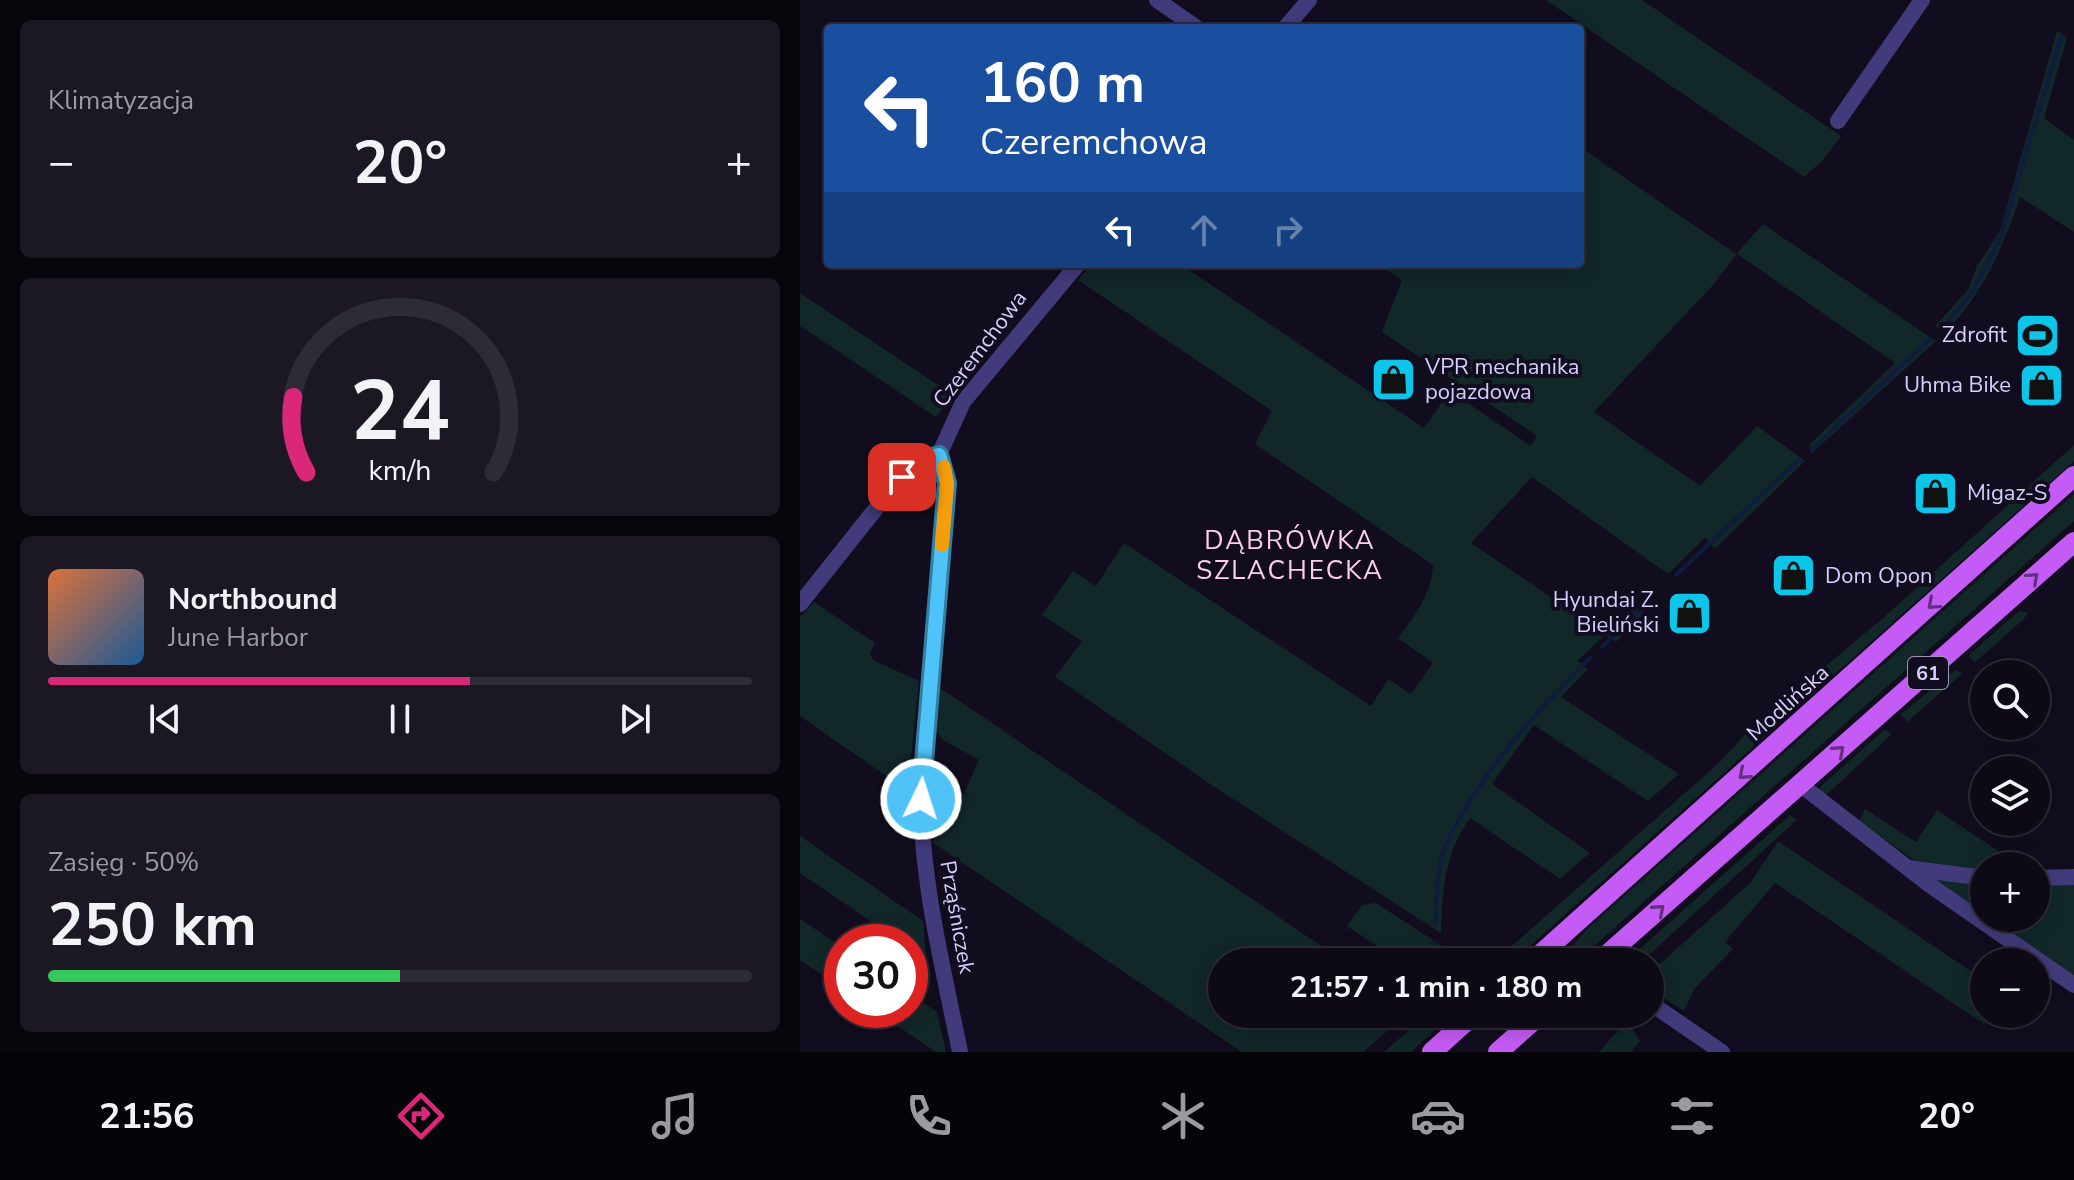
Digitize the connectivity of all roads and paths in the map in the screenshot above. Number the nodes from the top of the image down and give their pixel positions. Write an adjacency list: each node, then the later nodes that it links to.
1 (1157, 0): 4 (street)
2 (1309, 0): 5 (street)
3 (1915, 2): 6 (street)
4 (1191, 24)
5 (1288, 24)
6 (1838, 121)
7 (1075, 268): 8 (street, Czeremchowa)
8 (939, 455): 11 (street); 23 (street, Prząśniczek)
9 (2074, 476): 17 (main road, Modlińska / 61, one-way to 17)
10 (2074, 542): 12 (main road, 61, one-way to 10)
11 (800, 604)
12 (1801, 785): 13 (street); 18 (main road, 61, one-way to 12)
13 (1908, 868): 14 (street); 19 (street)
14 (1970, 876)
15 (2074, 877): 16 (street)
16 (2050, 878)
17 (1548, 948)
18 (1616, 948)
19 (2074, 985)
20 (1664, 1013): 26 (street)
21 (1459, 1028): 24 (main road)
22 (1525, 1028): 25 (main road)
23 (960, 1052)
24 (1432, 1052)
25 (1498, 1052)
26 (1722, 1052)

